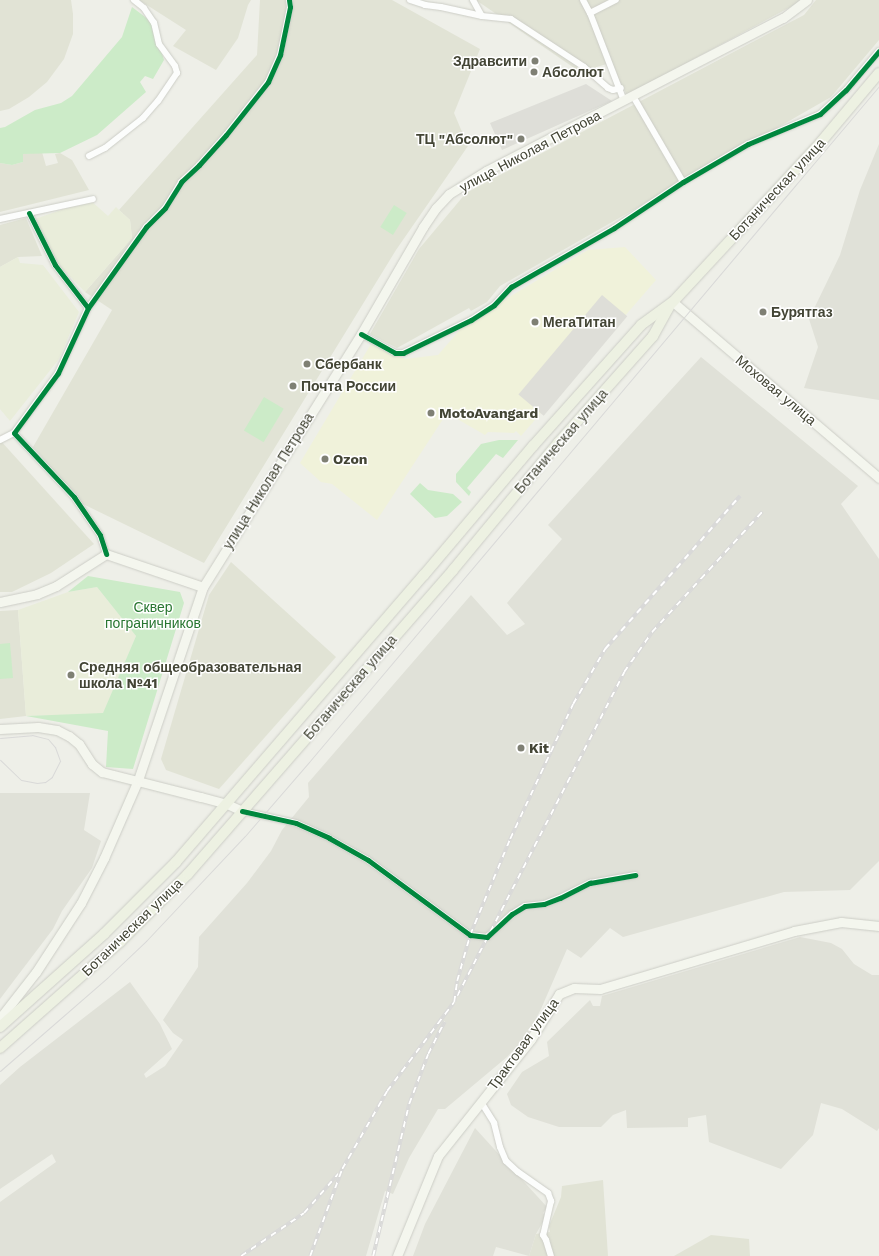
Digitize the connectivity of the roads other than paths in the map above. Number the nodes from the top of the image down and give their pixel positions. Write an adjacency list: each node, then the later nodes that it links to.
1 (134, 0): 15 (street)
2 (289, 0): 21 (street)
3 (410, 0): 9 (street)
4 (473, 0): 9 (street)
5 (583, 0): 8 (street)
6 (616, 0): 8 (street)
7 (807, 0): 13 (main road, улица Николая Петрова)
8 (590, 13): 12 (street)
9 (482, 16): 12 (street)
10 (879, 51): 16 (street)
11 (879, 73): 20 (main road, Ботаническая улица)
12 (621, 88): 14 (street)
13 (633, 96): 14 (main road, улица Николая Петрова); 16 (street)
14 (624, 101): 22 (main road, улица Николая Петрова)
15 (90, 156)
16 (683, 182): 22 (street)
17 (93, 199): 18 (street)
18 (29, 213): 19 (street); 21 (street)
19 (0, 220)
20 (673, 302): 25 (main road, Моховая улица); 31 (main road, Ботаническая улица); 32 (main road, Ботаническая улица)
21 (88, 308): 23 (street)
22 (361, 334): 27 (main road, улица Николая Петрова)
23 (14, 434): 24 (street); 26 (street)
24 (0, 440)
25 (879, 478)
26 (106, 554): 27 (main road); 28 (main road)
27 (203, 586): 30 (main road, улица Николая Петрова)
28 (0, 602)
29 (0, 730): 30 (main road)
30 (138, 780): 31 (main road); 35 (main road, улица Николая Петрова)
31 (227, 804): 32 (main road); 36 (main road, Ботаническая улица)
32 (242, 811): 33 (street); 37 (main road, Ботаническая улица)
33 (635, 875)
34 (879, 926): 38 (main road, Трактовая улица)
35 (0, 1018)
36 (0, 1027)
37 (2, 1042)
38 (482, 1102): 39 (main road, Трактовая улица); 40 (street)
39 (396, 1256)
40 (551, 1256)

